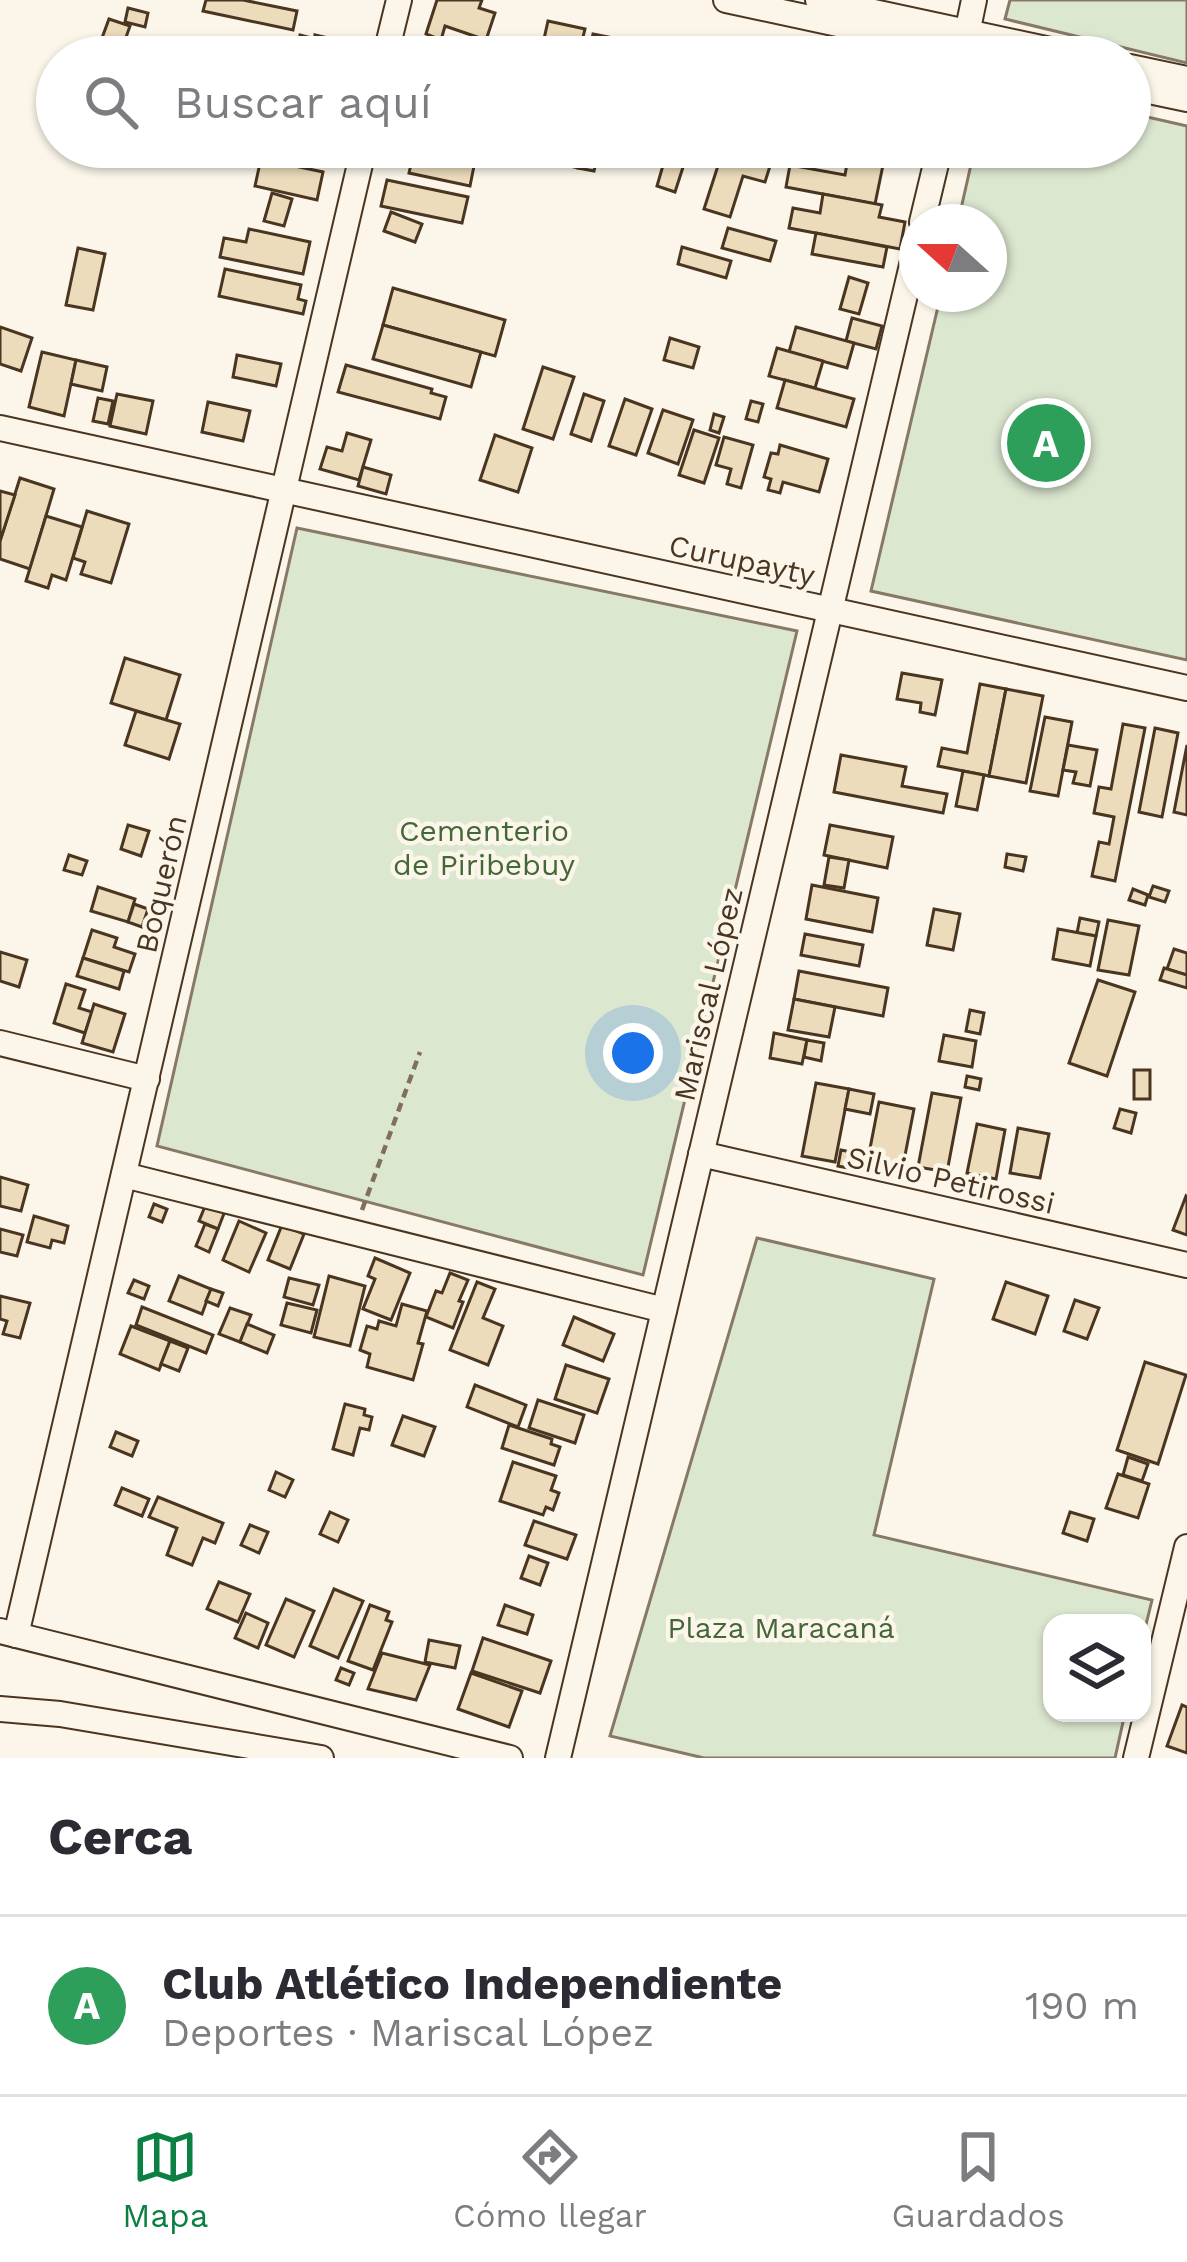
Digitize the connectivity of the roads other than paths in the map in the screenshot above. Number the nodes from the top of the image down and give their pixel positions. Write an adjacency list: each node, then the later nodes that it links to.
1 (399, 0): 5 (street)
2 (726, 0): 6 (street)
3 (818, 0): 7 (street)
4 (974, 0): 8 (street)
5 (391, 36)
6 (908, 36)
7 (930, 36)
8 (966, 36)
9 (1151, 72): 10 (street)
10 (1187, 80)
11 (1151, 91): 12 (street)
12 (1187, 99)
13 (359, 168): 18 (street, Boquerón)
14 (935, 168): 15 (street)
15 (926, 204)
16 (901, 312): 19 (street, Mariscal López)
17 (0, 428): 18 (street, Curupayty)
18 (284, 492): 19 (street, Curupayty); 22 (street, Boquerón)
19 (830, 610): 20 (street, Curupayty); 23 (street, Mariscal López)
20 (1187, 688)
21 (0, 1043): 22 (street)
22 (147, 1079): 24 (street, Boquerón)
23 (701, 1154): 25 (street, Silvio Petirossi); 26 (street, Mariscal López)
24 (124, 1175): 26 (street); 28 (street, Boquerón)
25 (1187, 1265)
26 (664, 1310): 34 (street, Mariscal López)
27 (1187, 1547): 35 (street)
28 (8, 1633): 30 (street)
29 (0, 1708): 31 (street)
30 (470, 1748): 32 (street); 33 (street)
31 (321, 1758)
32 (424, 1758)
33 (510, 1758)
34 (558, 1758)
35 (1136, 1758)

